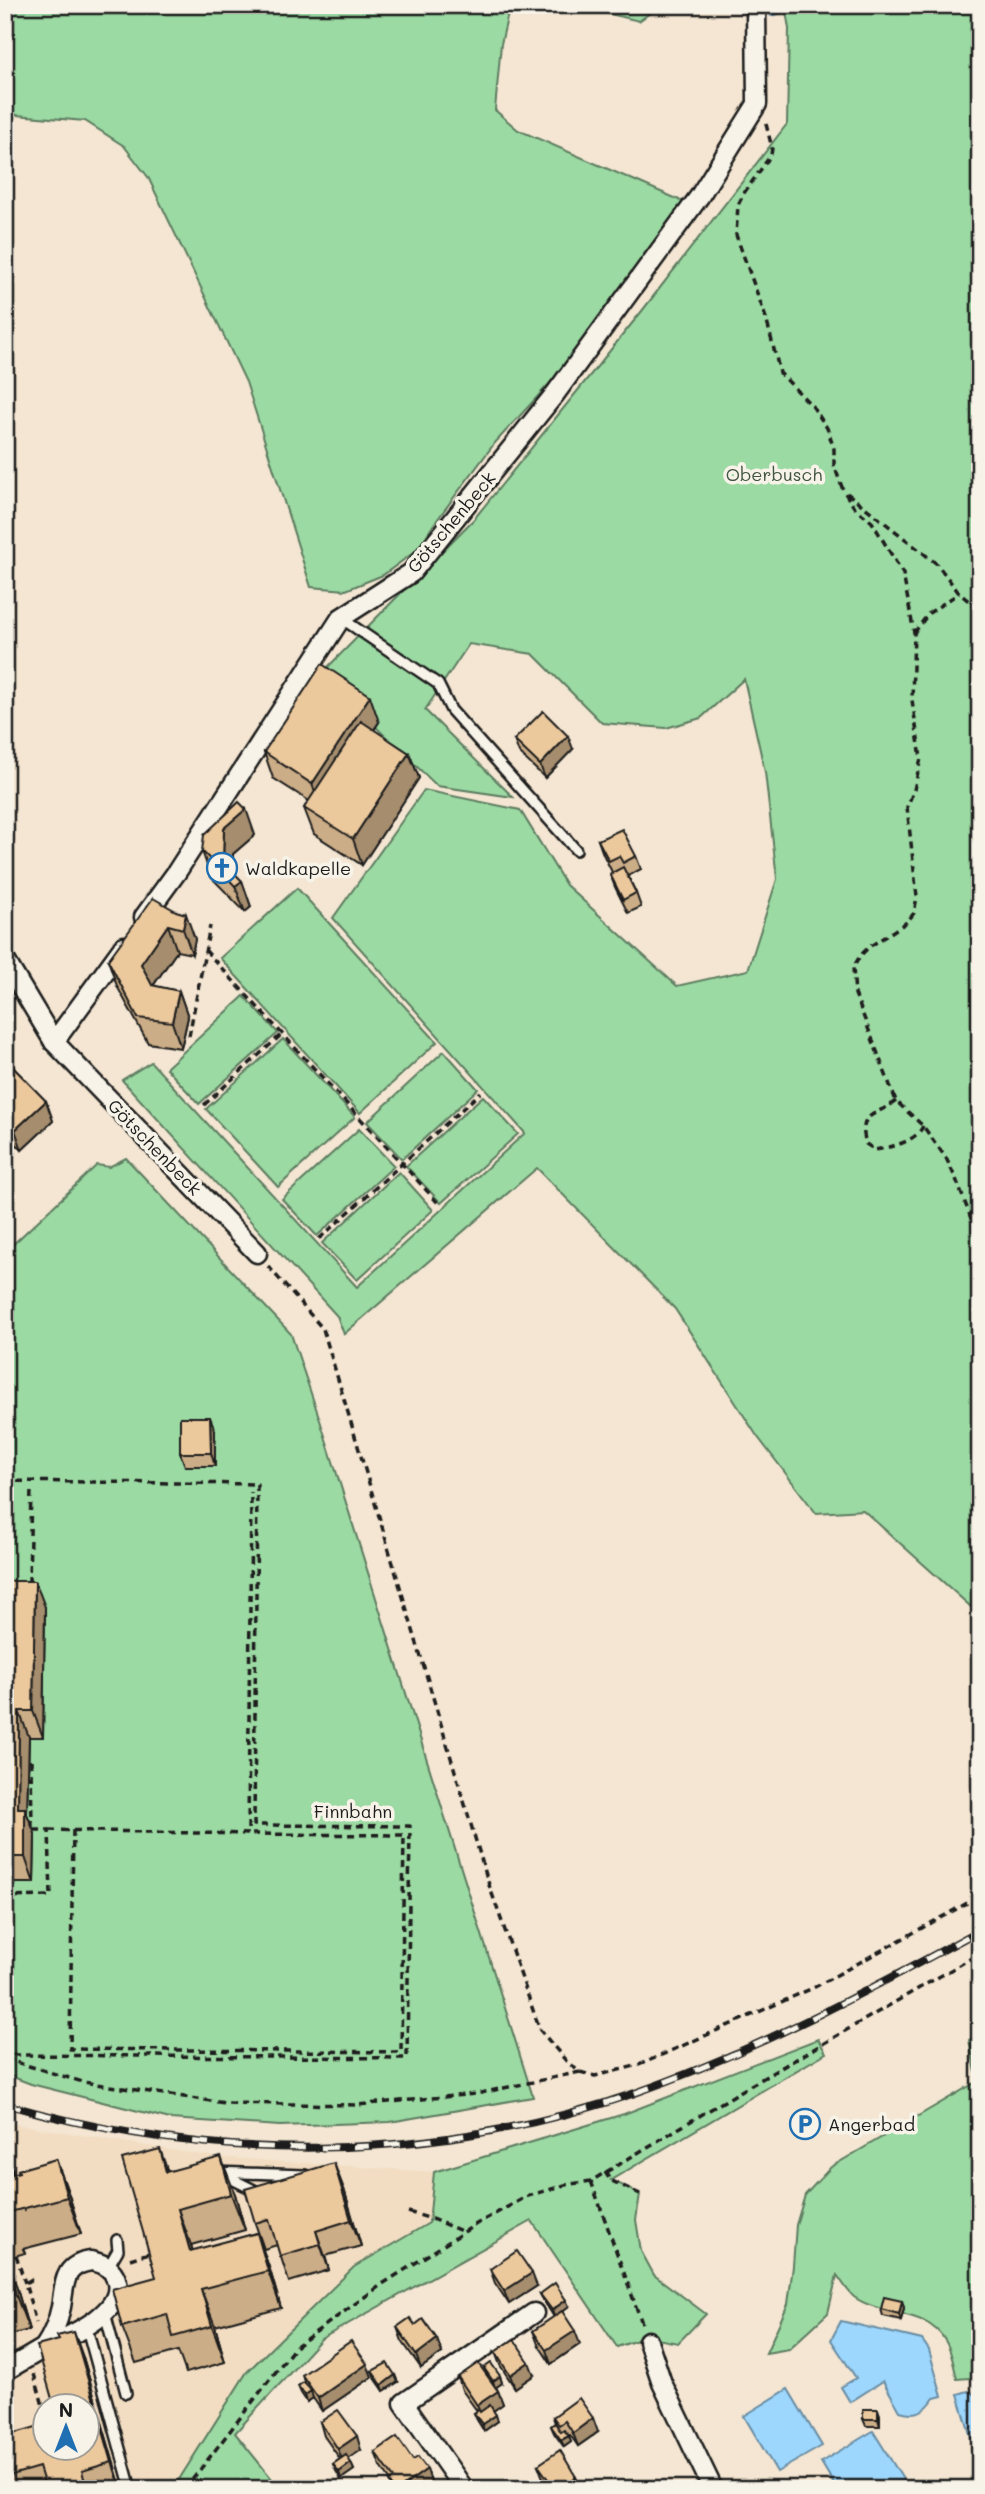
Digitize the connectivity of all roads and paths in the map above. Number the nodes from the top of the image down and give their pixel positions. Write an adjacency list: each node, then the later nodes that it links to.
1 (756, 5): 2 (street)
2 (757, 104): 3 (path); 6 (street, Götschenbeck)
3 (843, 490): 4 (path); 7 (path)
4 (959, 593): 5 (path); 7 (path)
5 (980, 610)
6 (341, 618): 8 (lane); 14 (street, Götschenbeck)
7 (914, 633): 16 (path)
8 (576, 850)
9 (210, 926): 10 (path)
10 (205, 950): 12 (path); 13 (path)
11 (5, 960): 14 (street, Götschenbeck)
12 (282, 1034): 17 (path); 19 (path)
13 (189, 1035)
14 (54, 1042): 23 (street, Götschenbeck)
15 (481, 1092): 19 (path)
16 (896, 1101): 18 (path); 18 (path)
17 (204, 1105)
18 (923, 1126): 22 (path)
19 (402, 1164): 20 (path); 21 (path)
20 (440, 1205)
21 (319, 1239)
22 (980, 1242)
23 (257, 1253): 37 (path)
24 (5, 1480): 35 (path, Finnbahn)
25 (31, 1488): 27 (path)
26 (251, 1492): 31 (path)
27 (29, 1586)
28 (31, 1760): 29 (path)
29 (49, 1830): 30 (path); 33 (path)
30 (73, 1830): 31 (path); 31 (path)
31 (248, 1833)
32 (980, 1896): 37 (path)
33 (5, 1897)
34 (980, 1953): 40 (path)
35 (5, 2050)
36 (5, 2059): 37 (path)
37 (580, 2072)
38 (202, 2171): 39 (lane)
39 (216, 2172): 41 (lane); 46 (lane)
40 (605, 2172): 43 (path); 45 (path)
41 (258, 2174): 42 (lane); 44 (lane)
42 (313, 2176)
43 (591, 2181): 48 (path); 57 (path)
44 (274, 2185)
45 (640, 2194)
46 (267, 2197)
47 (408, 2212): 48 (path)
48 (464, 2232): 63 (path)
49 (117, 2240): 51 (lane)
50 (16, 2255): 53 (path)
51 (108, 2267): 54 (street); 58 (street)
52 (32, 2279): 53 (path)
53 (24, 2283): 58 (path)
54 (105, 2313): 56 (street); 61 (lane)
55 (534, 2313): 64 (street)
56 (86, 2325): 58 (street); 62 (lane)
57 (648, 2341): 65 (street)
58 (37, 2353): 59 (street); 60 (path)
59 (5, 2371)
60 (43, 2392)
61 (126, 2393)
62 (131, 2489)
63 (185, 2489)
64 (464, 2489)
65 (713, 2489)

